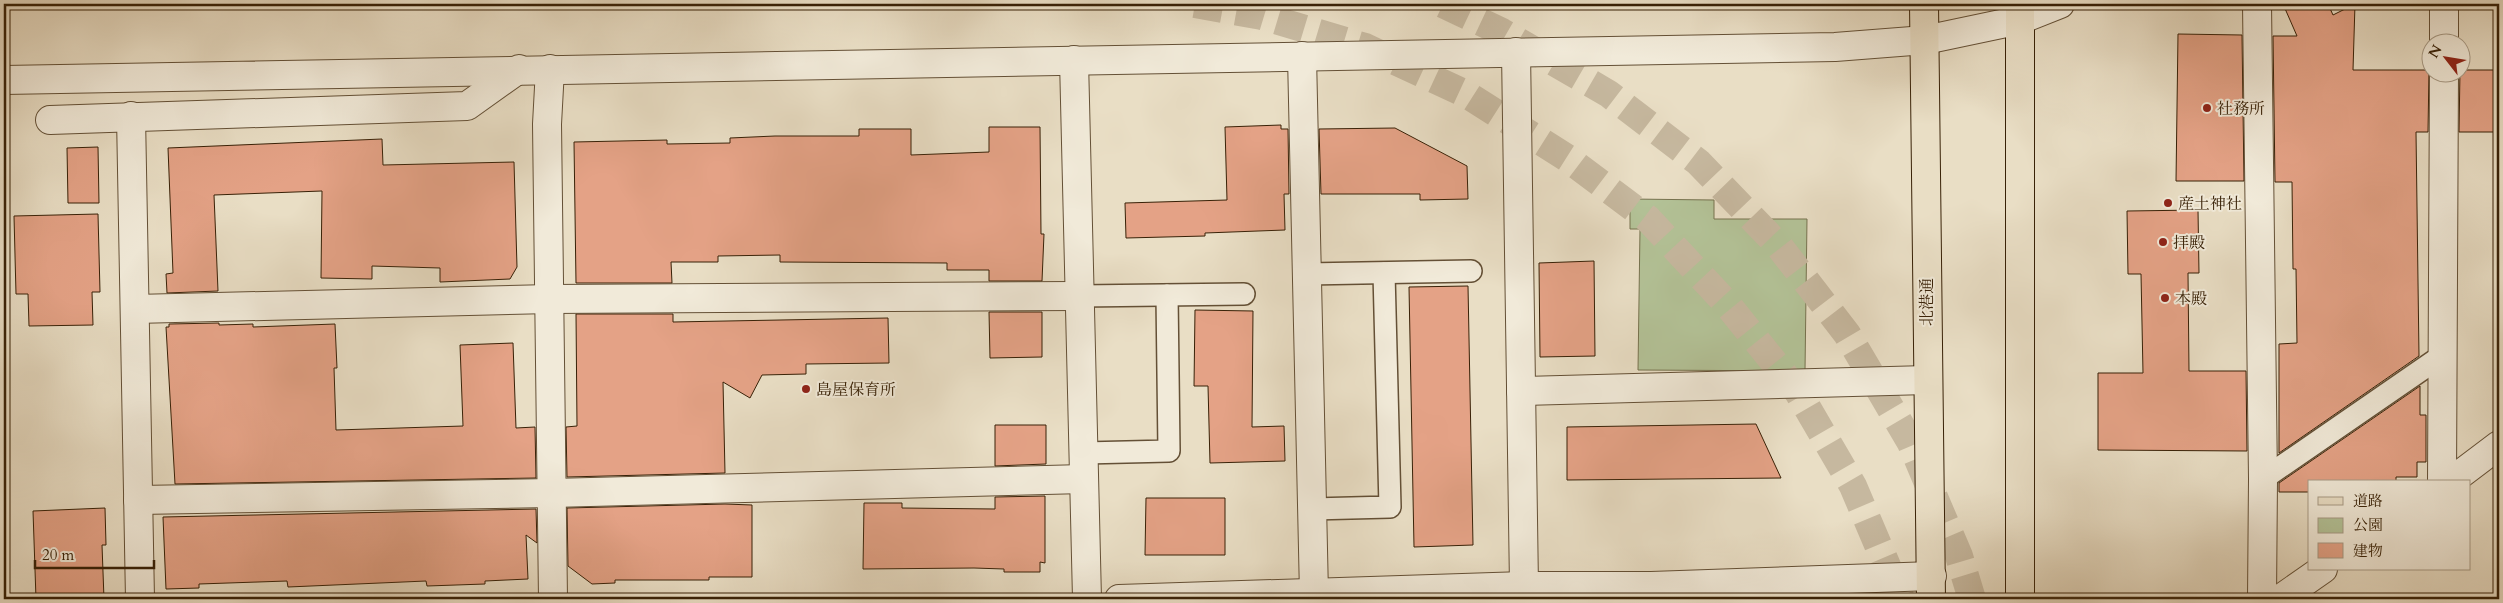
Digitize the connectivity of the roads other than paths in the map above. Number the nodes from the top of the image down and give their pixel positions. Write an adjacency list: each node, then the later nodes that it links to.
1 (1924, 4): 7 (main road, 北港通)
2 (2060, 4): 5 (street)
3 (2258, 4): 30 (street)
4 (2444, 4): 6 (street)
5 (2020, 12): 7 (street); 45 (main road)
6 (2444, 32)
7 (1925, 40): 8 (street); 26 (main road, 北港通)
8 (1516, 52): 9 (street); 27 (street)
9 (1302, 56): 10 (street); 19 (street)
10 (1074, 60): 12 (street); 22 (street)
11 (518, 69): 12 (street); 13 (street); 15 (street)
12 (550, 69): 23 (street)
13 (4, 80)
14 (2444, 82): 25 (street)
15 (131, 116): 16 (street); 24 (street)
16 (50, 120)
17 (1470, 271): 18 (lane)
18 (1384, 273): 19 (lane); 35 (lane)
19 (1307, 274): 35 (street)
20 (1244, 294): 21 (lane)
21 (1167, 295): 22 (lane); 29 (lane)
22 (1080, 296): 23 (street); 29 (street)
23 (550, 299): 24 (street); 33 (street)
24 (134, 309): 34 (street)
25 (2443, 355): 30 (lane); 31 (street)
26 (1927, 380): 27 (street); 38 (main road, 北港通)
27 (1521, 391): 37 (street)
28 (2499, 444): 32 (street)
29 (1084, 466): 33 (street); 43 (street)
30 (2263, 479): 46 (street)
31 (2442, 480)
32 (2453, 480)
33 (552, 493): 34 (street); 42 (street)
34 (138, 500): 41 (street)
35 (1312, 509): 40 (street)
36 (2323, 570): 47 (street)
37 (1524, 586): 39 (street); 40 (street)
38 (1931, 588): 39 (street)
39 (1651, 593)
40 (1314, 594): 44 (street)
41 (140, 599)
42 (553, 599)
43 (1087, 599)
44 (1119, 599)
45 (2020, 599)
46 (2262, 599)
47 (2280, 599)

